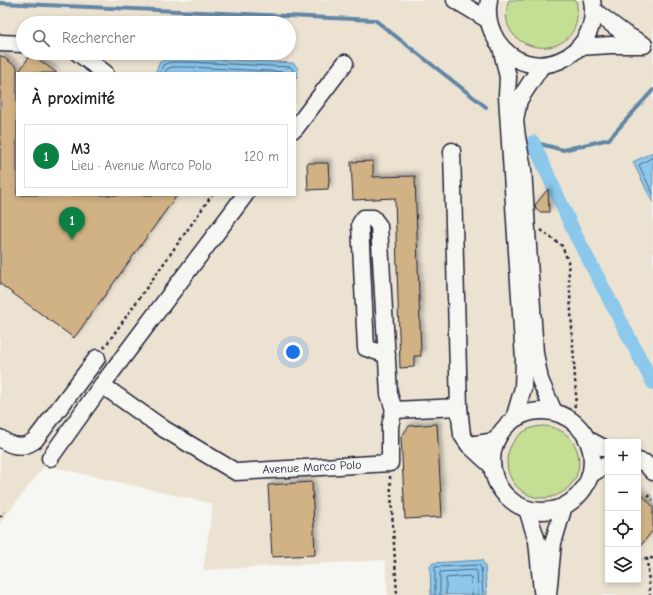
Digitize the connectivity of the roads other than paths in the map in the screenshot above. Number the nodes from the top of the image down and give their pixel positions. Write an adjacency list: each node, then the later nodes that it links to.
1 (455, 0): 4 (street)
2 (489, 0): 4 (street)
3 (592, 5): 8 (street); 9 (street)
4 (488, 20): 7 (street)
5 (0, 43): 6 (street)
6 (16, 44)
7 (501, 47): 12 (street); 25 (street)
8 (580, 47): 9 (street); 12 (street)
9 (648, 48)
10 (87, 60): 13 (street)
11 (345, 63): 14 (street)
12 (542, 65): 24 (street)
13 (104, 72)
14 (296, 128)
15 (452, 151): 22 (street)
16 (244, 196): 21 (street)
17 (383, 292): 18 (street); 18 (street); 19 (street)
18 (364, 293): 19 (street)
19 (387, 356): 23 (street)
20 (97, 358): 26 (street)
21 (102, 385): 23 (street, Avenue Marco Polo); 31 (street)
22 (459, 407): 23 (street); 29 (street)
23 (394, 410)
24 (554, 412): 25 (street); 27 (street)
25 (514, 420): 28 (street)
26 (0, 438)
27 (587, 438): 30 (street); 36 (street)
28 (496, 441): 29 (street); 33 (street)
29 (469, 445): 33 (street)
30 (605, 448)
31 (50, 458)
32 (641, 462): 35 (street)
33 (492, 466): 38 (street)
34 (605, 466): 36 (street)
35 (653, 472)
36 (590, 475): 37 (street)
37 (564, 506): 38 (street); 40 (street)
38 (527, 509): 39 (street)
39 (542, 595)
40 (548, 595)

